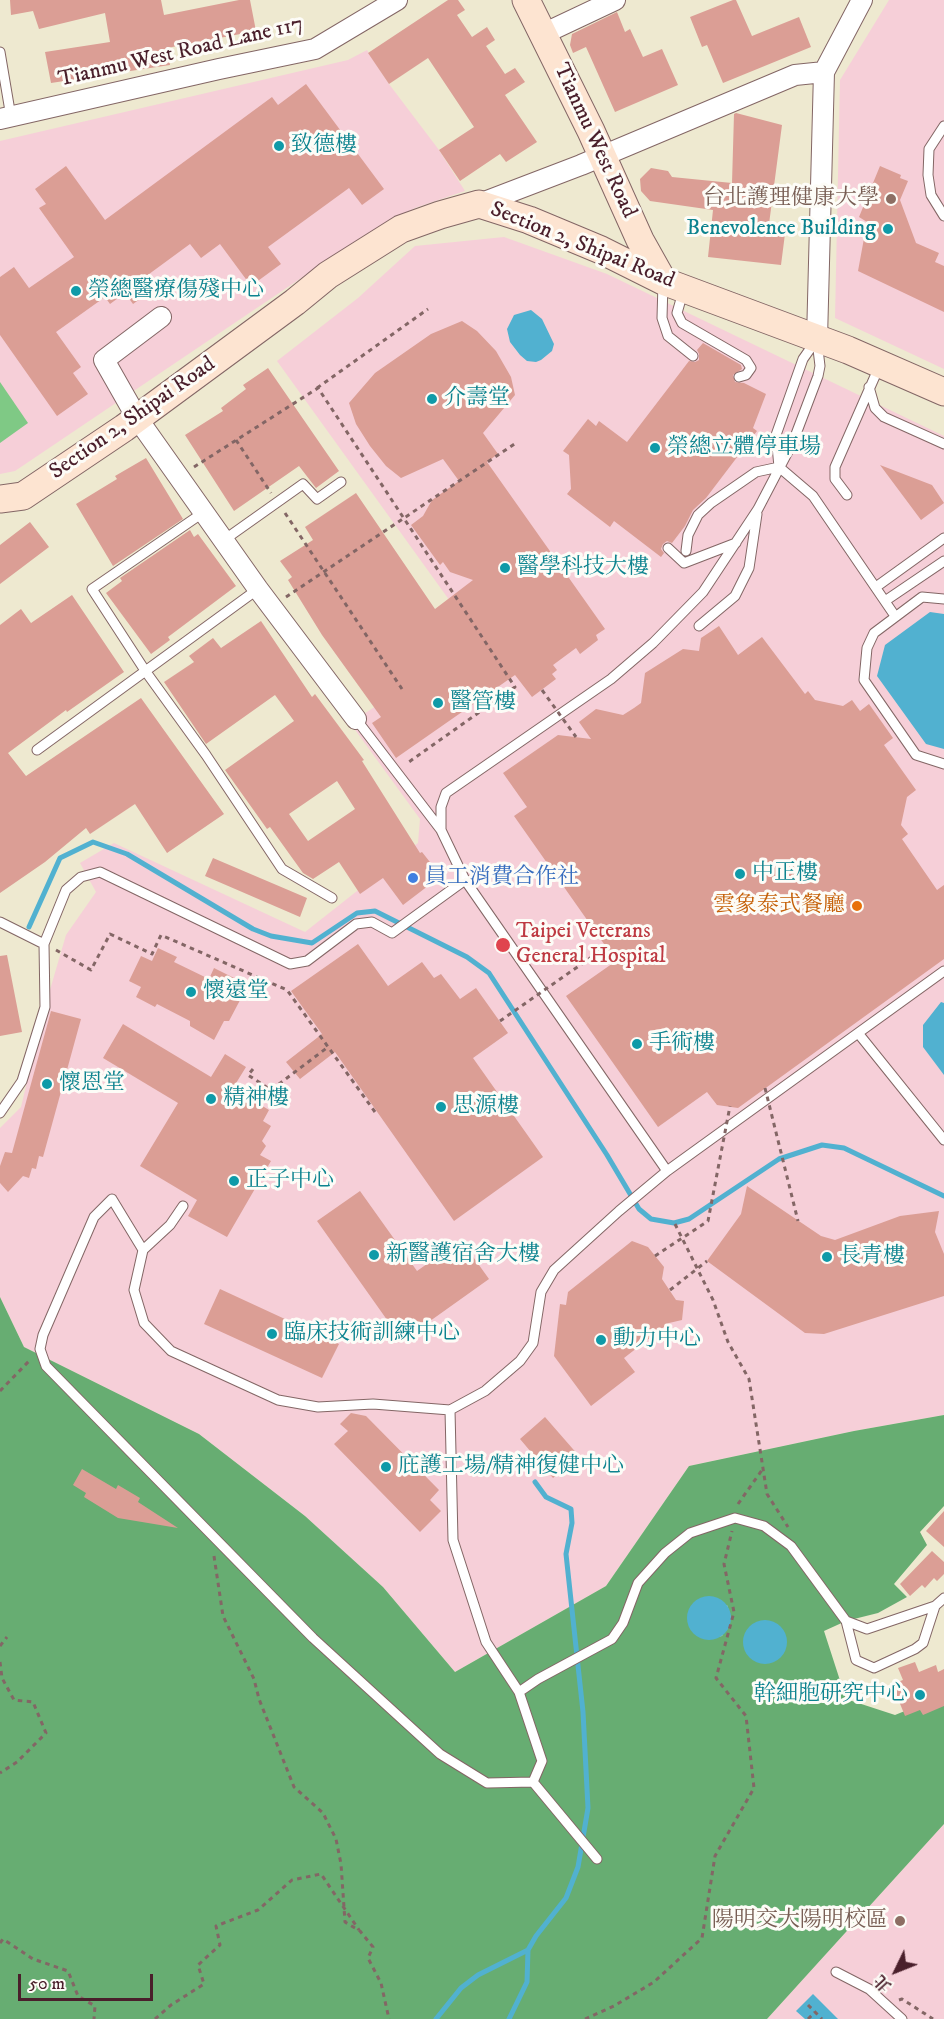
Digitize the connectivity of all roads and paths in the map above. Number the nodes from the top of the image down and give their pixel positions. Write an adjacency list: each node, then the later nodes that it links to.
1 (397, 0): 8 (street, Tianmu West Road Lane 117)
2 (526, 0): 5 (street, Tianmu West Road)
3 (615, 0): 5 (street)
4 (862, 0): 7 (street)
5 (543, 34): 10 (street, Tianmu West Road)
6 (0, 52): 8 (lane)
7 (824, 72): 10 (street); 16 (street)
8 (6, 118)
9 (944, 126): 12 (lane)
10 (602, 156): 11 (street); 13 (street, Tianmu West Road)
11 (479, 204): 13 (street, Section 2, Shipai Road); 22 (street, Section 2, Shipai Road)
12 (944, 216)
13 (674, 285): 16 (street, Section 2, Shipai Road); 17 (lane); 19 (lane)
14 (428, 309): 20 (path)
15 (161, 318): 22 (street)
16 (817, 339): 18 (street, Section 2, Shipai Road); 26 (lane); 26 (lane)
17 (693, 356)
18 (875, 376): 21 (street, Section 2, Shipai Road); 25 (lane); 29 (lane)
19 (738, 377)
20 (317, 388): 23 (path); 34 (path)
21 (944, 392)
22 (138, 418): 27 (street); 30 (street, Section 2, Shipai Road)
23 (236, 440): 27 (path); 31 (path)
24 (516, 443): 34 (path)
25 (944, 444)
26 (779, 467): 32 (lane); 39 (lane); 42 (lane)
27 (179, 477): 33 (street)
28 (341, 482): 31 (lane)
29 (848, 495)
30 (0, 499)
31 (278, 502): 36 (lane); 41 (path)
32 (758, 509): 37 (lane); 48 (lane)
33 (204, 512): 36 (street); 49 (lane)
34 (404, 519): 41 (path); 56 (path)
35 (944, 538): 42 (lane)
36 (224, 540): 43 (street)
37 (736, 543): 38 (lane); 57 (lane)
38 (668, 548)
39 (686, 551)
40 (944, 561): 45 (lane)
41 (324, 572): 46 (path); 50 (path)
42 (876, 586): 45 (lane)
43 (258, 589): 46 (street); 49 (lane)
44 (944, 599): 47 (lane)
45 (885, 601): 47 (lane)
46 (272, 607): 52 (street)
47 (896, 616): 55 (lane)
48 (699, 626)
49 (146, 672): 54 (lane); 59 (lane)
50 (402, 689)
51 (542, 690): 53 (path, bridge)
52 (356, 719): 56 (lane)
53 (576, 737)
54 (37, 750)
55 (944, 764)
56 (394, 771): 57 (lane)
57 (441, 830): 58 (lane)
58 (465, 880): 61 (lane); 73 (lane)
59 (332, 898)
60 (0, 922): 61 (lane)
61 (44, 944): 66 (path); 71 (lane)
62 (606, 947): 64 (path, bridge)
63 (944, 971): 65 (lane)
64 (500, 1021)
65 (858, 1033): 72 (lane); 73 (lane)
66 (328, 1047): 67 (path); 70 (path)
67 (253, 1069)
68 (765, 1088): 75 (path, bridge)
69 (730, 1106): 78 (path, bridge)
70 (375, 1112)
71 (0, 1113)
72 (944, 1140)
73 (667, 1171): 83 (lane)
74 (183, 1206): 77 (lane)
75 (798, 1221)
76 (675, 1224): 84 (path)
77 (143, 1250): 81 (lane); 83 (lane)
78 (655, 1256)
79 (707, 1261): 80 (path, bridge)
80 (669, 1290)
81 (40, 1349): 82 (path); 87 (lane)
82 (0, 1391)
83 (450, 1410): 95 (lane)
84 (763, 1469): 86 (path); 88 (path)
85 (735, 1518): 86 (lane); 91 (lane); 107 (path)
86 (718, 1522): 95 (lane)
87 (210, 1531): 97 (lane); 99 (path)
88 (792, 1532)
89 (944, 1598): 90 (lane)
90 (935, 1606): 91 (lane); 91 (lane)
91 (846, 1621)
92 (7, 1637): 93 (path)
93 (0, 1646)
94 (0, 1662): 96 (path)
95 (519, 1692): 97 (lane)
96 (0, 1773)
97 (533, 1782): 98 (lane)
98 (597, 1859)
99 (344, 1909): 105 (path); 106 (path)
100 (0, 1943): 104 (path)
101 (836, 1972): 110 (lane)
102 (808, 2005): 103 (path)
103 (815, 2012): 108 (path); 109 (path)
104 (94, 2019)
105 (155, 2019)
106 (389, 2019)
107 (585, 2019)
108 (808, 2019)
109 (822, 2019)
110 (902, 2019)

